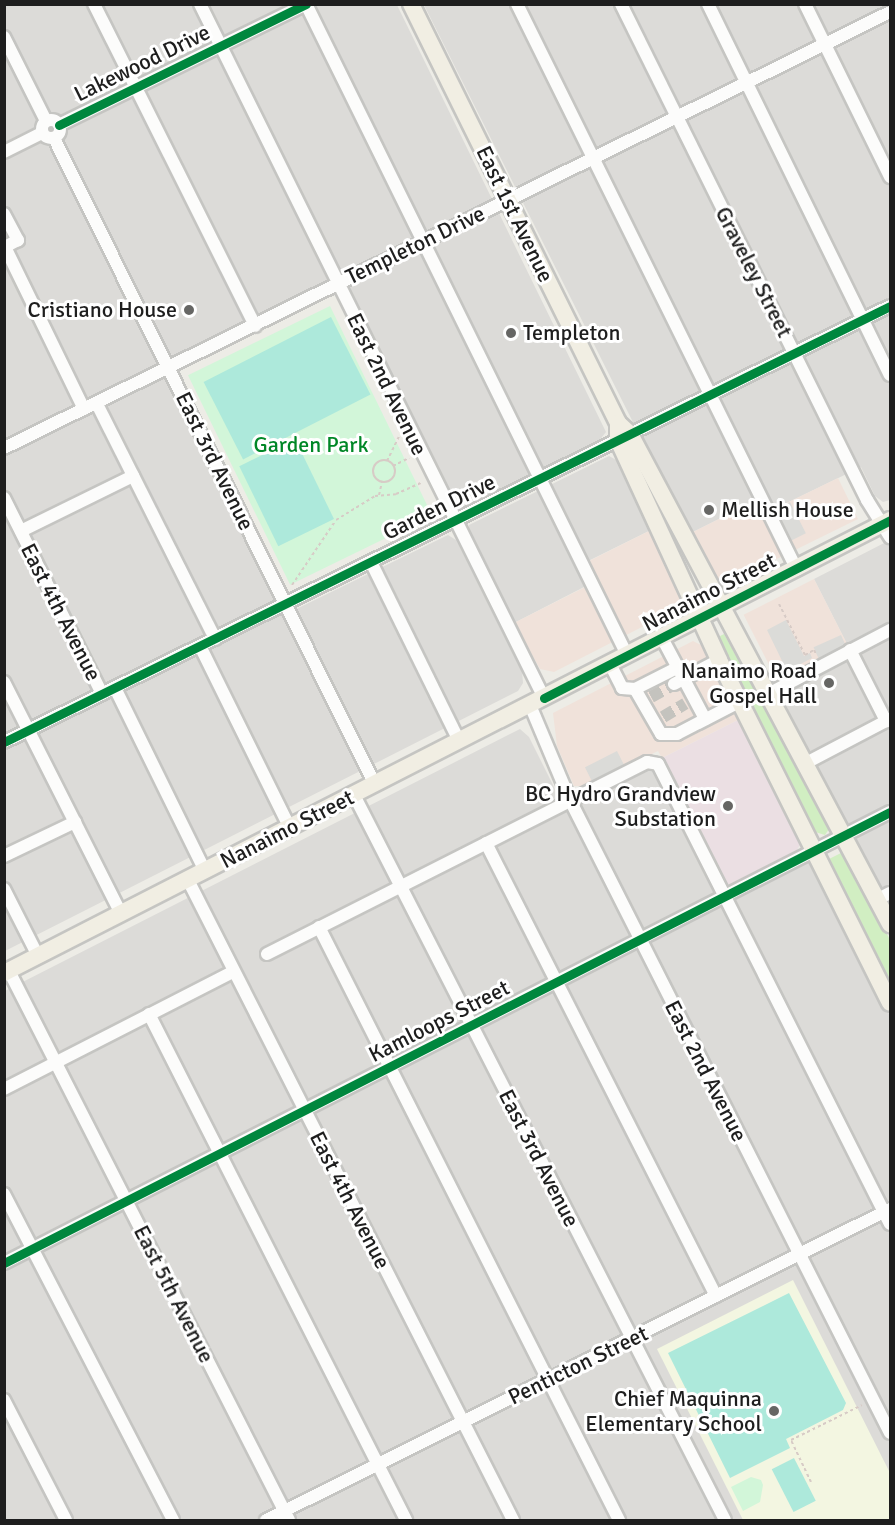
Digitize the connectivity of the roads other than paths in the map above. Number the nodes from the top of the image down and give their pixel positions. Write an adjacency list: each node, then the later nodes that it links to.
1 (94, 4): 14 (street)
2 (200, 4): 12 (street, East 2nd Avenue)
3 (411, 4): 20 (main road, East 1st Avenue)
4 (517, 4): 18 (street)
5 (621, 4): 15 (street, Graveley Street)
6 (708, 4): 13 (street)
7 (805, 4): 11 (street)
8 (306, 5): 12 (street, Lakewood Drive); 22 (street)
9 (891, 12): 11 (street, Templeton Drive)
10 (4, 37): 16 (street, East 3rd Avenue)
11 (825, 44): 13 (street, Templeton Drive); 19 (street)
12 (221, 47): 14 (street, Lakewood Drive); 24 (street, East 2nd Avenue)
13 (747, 82): 15 (street, Templeton Drive); 26 (street)
14 (136, 89): 16 (street, Lakewood Drive); 27 (street)
15 (676, 117): 18 (street, Templeton Drive); 28 (street, Graveley Street)
16 (48, 131): 17 (street); 29 (street, East 3rd Avenue)
17 (4, 152)
18 (592, 158): 20 (street, Templeton Drive); 31 (street)
19 (891, 177)
20 (508, 200): 22 (street, Templeton Drive); 34 (main road, East 1st Avenue)
21 (4, 214): 23 (street)
22 (423, 243): 24 (street, Templeton Drive); 37 (street)
23 (5, 247): 33 (street)
24 (338, 283): 27 (street, Templeton Drive); 39 (street, East 2nd Avenue)
25 (891, 306): 26 (street, Garden Drive)
26 (864, 319): 28 (street, Garden Drive); 30 (street)
27 (255, 326): 29 (street, Templeton Drive)
28 (794, 353): 31 (street, Garden Drive); 40 (street, Graveley Street)
29 (169, 369): 32 (street, Templeton Drive); 44 (street, East 3rd Avenue)
30 (891, 375)
31 (710, 395): 34 (street, Garden Drive); 43 (street)
32 (97, 404): 33 (street, Templeton Drive); 36 (street)
33 (84, 409): 35 (street, Templeton Drive)
34 (622, 432): 37 (street, Garden Drive); 45 (main road, East 1st Avenue); 46 (main road, East 1st Avenue)
35 (4, 448)
36 (133, 476): 41 (street); 49 (street)
37 (540, 478): 39 (street, Garden Drive); 52 (street)
38 (4, 498): 41 (street, East 4th Avenue)
39 (455, 521): 42 (street, Garden Drive); 62 (street, East 2nd Avenue)
40 (888, 527): 43 (main road, Nanaimo Street)
41 (21, 531): 61 (street, East 4th Avenue)
42 (371, 562): 44 (street, Garden Drive); 67 (street)
43 (797, 570): 45 (main road, Nanaimo Street)
44 (286, 604): 49 (street, Garden Drive); 70 (street, East 3rd Avenue)
45 (722, 608): 46 (main road, Nanaimo Street); 60 (main road, East 1st Avenue)
46 (700, 619): 48 (main road, Nanaimo Street); 53 (main road, East 1st Avenue)
47 (891, 630): 51 (street)
48 (662, 638): 52 (main road, Nanaimo Street); 55 (street)
49 (215, 639): 50 (street, Garden Drive)
50 (201, 646): 58 (street, Garden Drive); 75 (street)
51 (850, 650): 60 (street); 65 (street)
52 (627, 656): 54 (main road, Nanaimo Street)
53 (719, 660): 57 (street); 63 (main road, East 1st Avenue)
54 (610, 664): 59 (street); 62 (main road, Nanaimo Street)
55 (677, 668): 57 (street); 59 (street)
56 (4, 682): 66 (street)
57 (679, 682): 64 (street)
58 (115, 688): 61 (street, Garden Drive); 80 (street, East 4th Avenue)
59 (635, 689): 64 (street)
60 (770, 693): 69 (main road, East 1st Avenue)
61 (102, 694): 66 (street, Garden Drive)
62 (537, 702): 67 (main road, Nanaimo Street); 72 (street, East 2nd Avenue)
63 (739, 702): 64 (street); 78 (main road, East 1st Avenue)
64 (705, 719)
65 (888, 720): 69 (street)
66 (28, 730): 68 (street, Garden Drive); 74 (street)
67 (459, 741): 70 (main road, Nanaimo Street)
68 (4, 742)
69 (807, 762): 76 (main road, East 1st Avenue)
70 (375, 785): 71 (main road, Nanaimo Street)
71 (354, 795): 75 (main road, Nanaimo Street); 82 (street, East 3rd Avenue)
72 (570, 800): 77 (street); 85 (street); 89 (street, East 2nd Avenue)
73 (891, 812): 76 (street, Kamloops Street)
74 (75, 822): 79 (street); 86 (street)
75 (290, 828): 80 (main road, Nanaimo Street)
76 (844, 835): 78 (street, Kamloops Street); 84 (main road, East 1st Avenue)
77 (486, 843): 82 (street); 94 (street)
78 (813, 851): 85 (street, Kamloops Street); 95 (main road, East 1st Avenue)
79 (4, 856)
80 (206, 871): 81 (main road, Nanaimo Street)
81 (188, 880): 86 (main road, Nanaimo Street); 93 (street, East 4th Avenue)
82 (400, 886): 88 (street); 97 (street, East 3rd Avenue)
83 (4, 889): 91 (street)
84 (884, 896): 87 (main road, East 1st Avenue)
85 (726, 898): 89 (street, Kamloops Street); 105 (street)
86 (122, 914): 91 (main road, Nanaimo Street)
87 (891, 924)
88 (319, 927): 90 (street); 99 (street)
89 (640, 941): 94 (street, Kamloops Street); 108 (street, East 2nd Avenue)
90 (267, 954)
91 (38, 956): 92 (main road, Nanaimo Street)
92 (7, 972): 98 (street, East 5th Avenue)
93 (233, 972): 96 (street); 101 (street, East 4th Avenue)
94 (556, 984): 97 (street, Kamloops Street); 110 (street)
95 (891, 1003)
96 (149, 1014): 98 (street); 102 (street)
97 (472, 1026): 99 (street, Kamloops Street); 111 (street, East 3rd Avenue)
98 (56, 1062): 100 (street); 104 (street, East 5th Avenue)
99 (388, 1069): 101 (street, Kamloops Street); 112 (street)
100 (4, 1089)
101 (304, 1111): 102 (street, Kamloops Street); 114 (street, East 4th Avenue)
102 (220, 1153): 104 (street, Kamloops Street); 116 (street)
103 (4, 1194): 107 (street)
104 (127, 1201): 107 (street, Kamloops Street); 117 (street, East 5th Avenue)
105 (887, 1211): 106 (street); 108 (street, Penticton Street)
106 (891, 1224)
107 (32, 1249): 109 (street, Kamloops Street); 119 (street)
108 (800, 1256): 110 (street, Penticton Street); 115 (street, East 2nd Avenue)
109 (4, 1263)
110 (716, 1296): 111 (street, Penticton Street)
111 (631, 1338): 112 (street, Penticton Street); 124 (street, East 3rd Avenue)
112 (548, 1380): 114 (street, Penticton Street); 123 (street)
113 (4, 1400): 118 (street)
114 (463, 1421): 116 (street, Penticton Street); 122 (street, East 4th Avenue)
115 (891, 1433)
116 (378, 1465): 117 (street, Penticton Street); 121 (street)
117 (287, 1516): 120 (street, Penticton Street)
118 (66, 1521)
119 (173, 1521)
120 (266, 1521)
121 (406, 1521)
122 (513, 1521)
123 (619, 1521)
124 (725, 1521)

